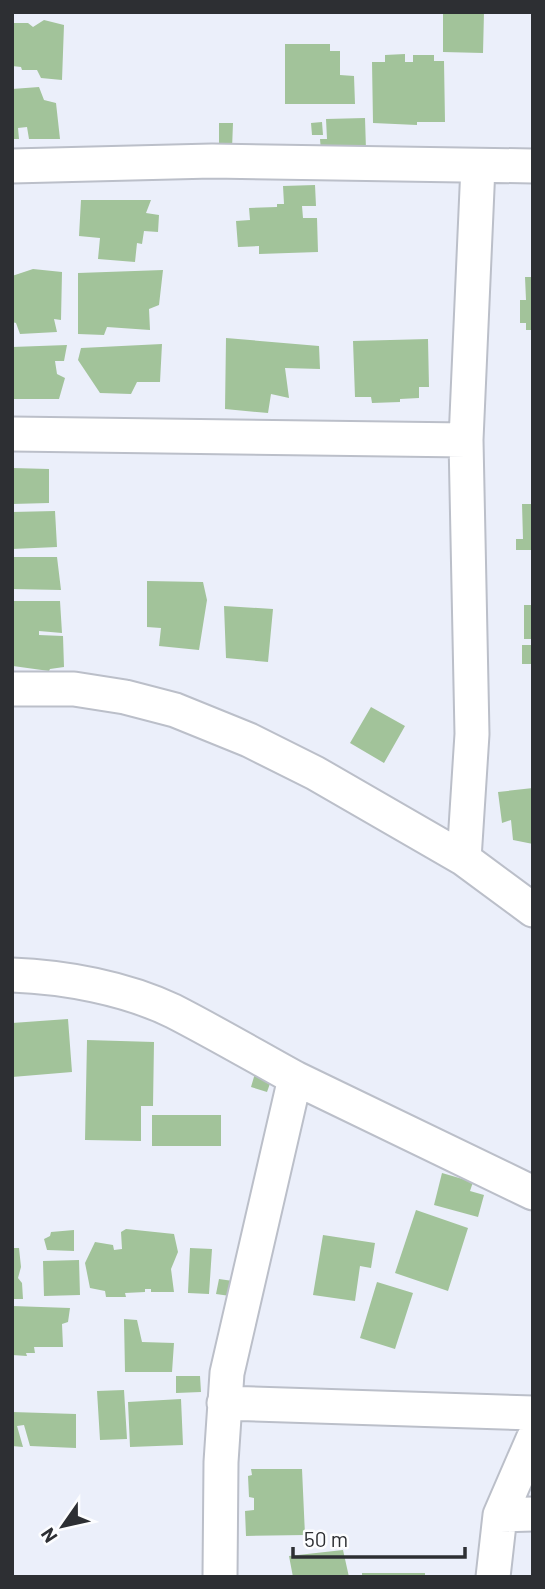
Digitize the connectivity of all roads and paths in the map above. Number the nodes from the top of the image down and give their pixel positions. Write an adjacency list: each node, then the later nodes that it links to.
1 (12, 166): 2 (street)
2 (478, 166): 3 (street); 5 (street)
3 (533, 166)
4 (12, 434): 5 (street)
5 (466, 440): 7 (street)
6 (12, 688): 7 (street)
7 (464, 859): 8 (street)
8 (533, 910)
9 (12, 975): 10 (street)
10 (295, 1078): 11 (street); 12 (street)
11 (533, 1193)
12 (224, 1403): 13 (street); 17 (street)
13 (533, 1412)
14 (533, 1439): 16 (street)
15 (533, 1514): 16 (street)
16 (500, 1515): 18 (street)
17 (220, 1577)
18 (493, 1577)

